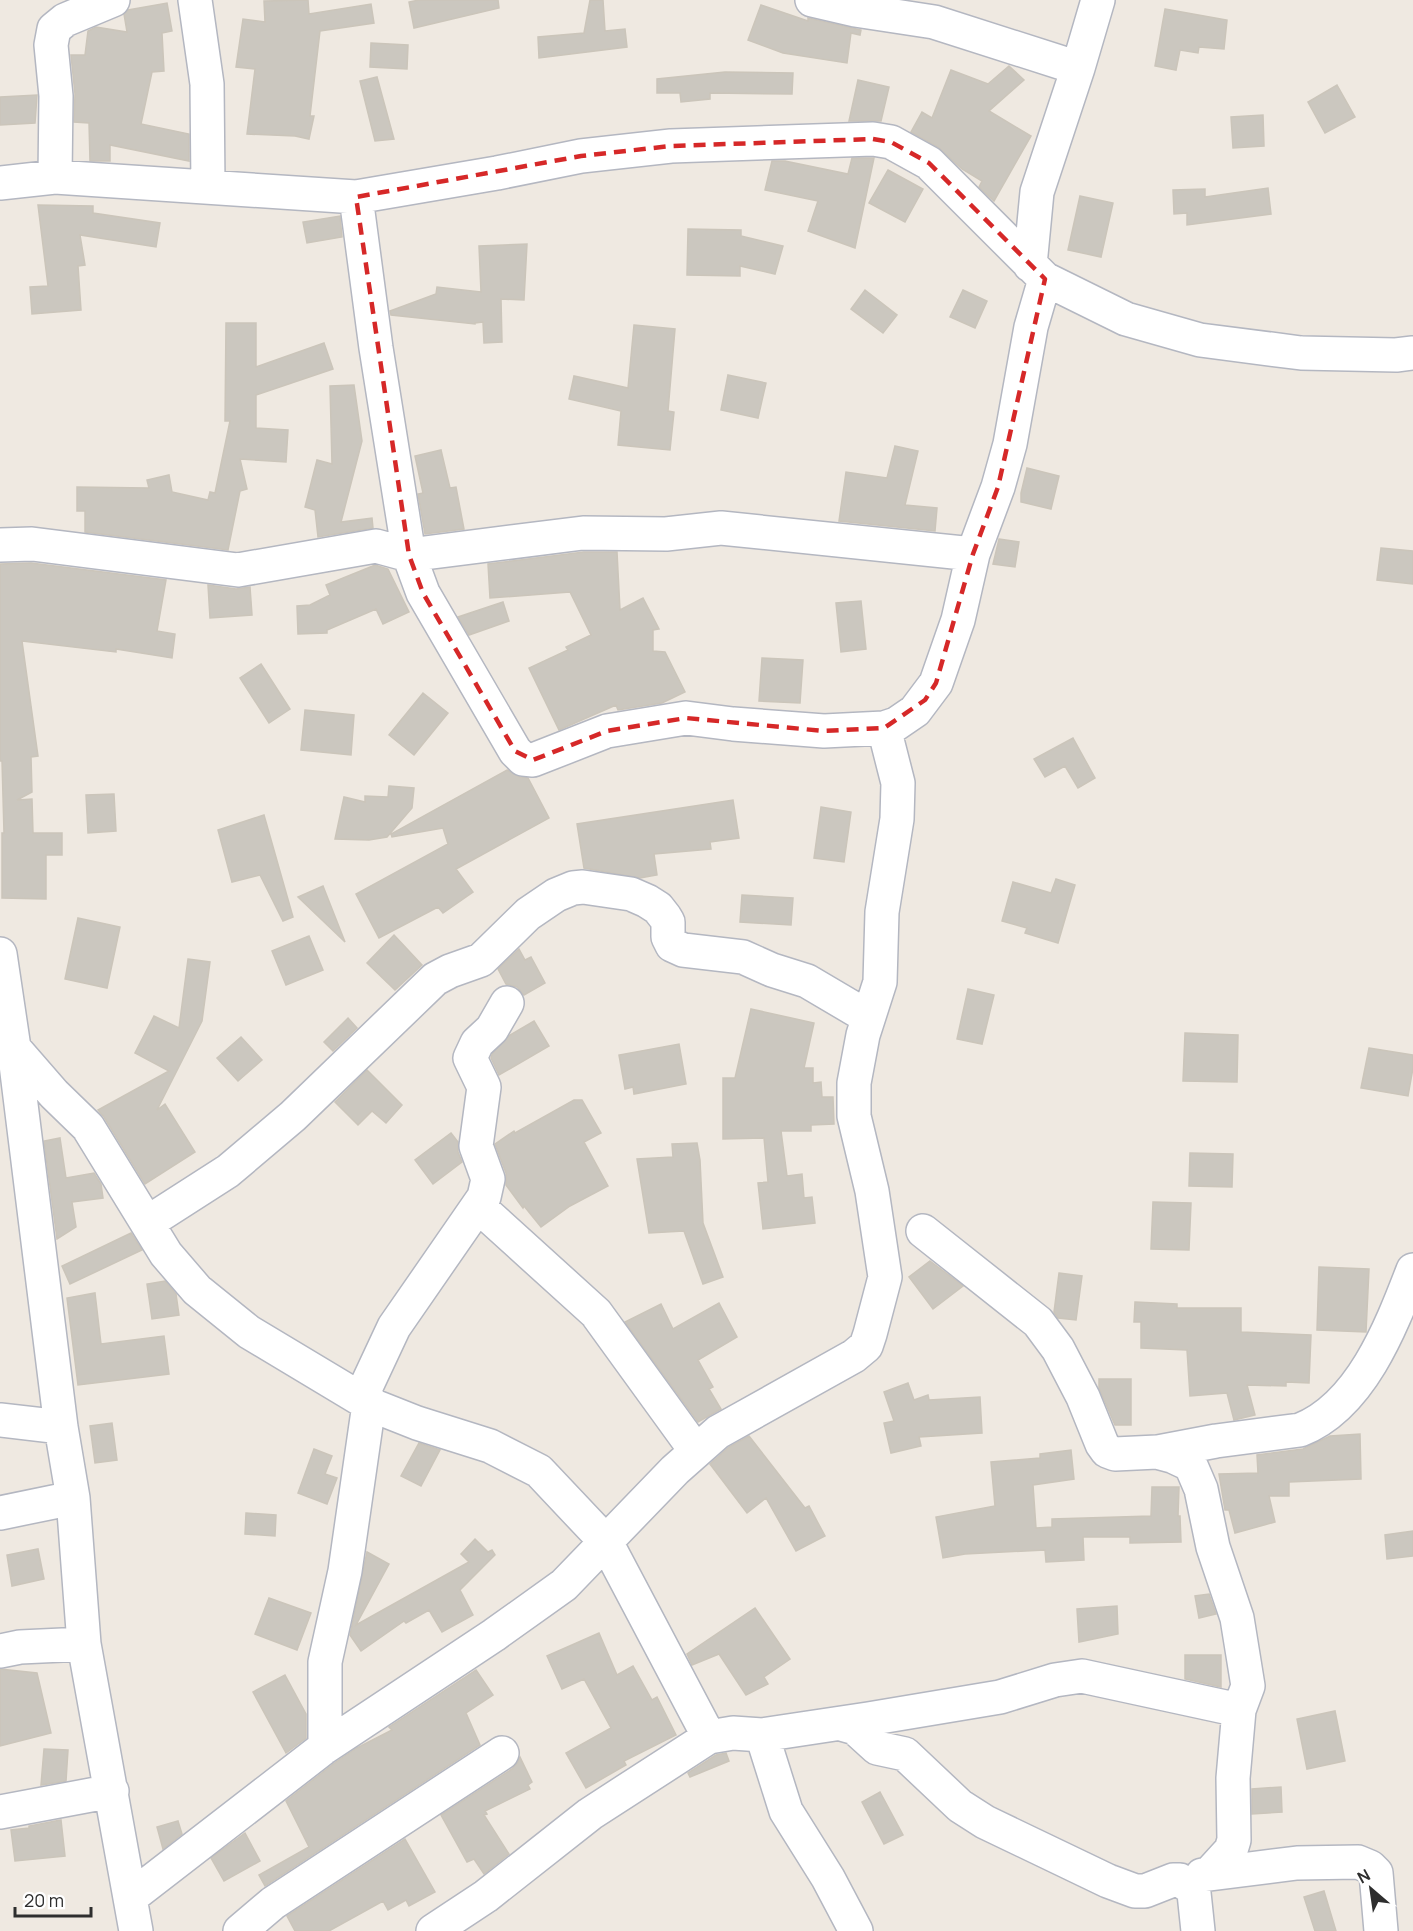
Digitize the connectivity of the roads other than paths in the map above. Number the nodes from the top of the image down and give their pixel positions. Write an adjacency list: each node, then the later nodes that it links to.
1 (113, 0): 6 (street)
2 (195, 0): 8 (street)
3 (812, 0): 5 (street)
4 (1098, 0): 5 (street)
5 (1078, 68): 10 (street)
6 (56, 177): 7 (street); 8 (street)
7 (0, 183)
8 (208, 186): 9 (street)
9 (356, 197): 10 (street); 14 (street)
10 (1038, 272): 11 (street); 13 (street)
11 (1413, 352)
12 (0, 545): 14 (street)
13 (973, 554): 14 (street); 15 (street)
14 (408, 555): 15 (street)
15 (884, 728): 18 (street)
16 (0, 954): 19 (street)
17 (507, 1003): 20 (street)
18 (868, 1017): 21 (street); 27 (street)
19 (14, 1048): 21 (street); 26 (street)
20 (479, 1207): 24 (street); 27 (street)
21 (147, 1223): 24 (street)
22 (923, 1231): 28 (street)
23 (1413, 1270): 28 (street)
24 (369, 1404): 31 (street); 38 (street)
25 (0, 1420): 26 (street)
26 (61, 1427): 29 (street)
27 (696, 1451): 31 (street)
28 (1156, 1452): 34 (street)
29 (73, 1498): 30 (street); 32 (street)
30 (0, 1512)
31 (606, 1542): 37 (street); 38 (street)
32 (84, 1644): 33 (street); 40 (street)
33 (0, 1651)
34 (1239, 1710): 35 (street); 42 (street)
35 (841, 1724): 36 (street); 42 (street)
36 (762, 1735): 37 (street); 47 (street)
37 (709, 1737): 46 (street)
38 (325, 1747): 43 (street)
39 (502, 1753): 45 (street)
40 (112, 1791): 41 (street); 43 (street)
41 (0, 1812)
42 (1195, 1876): 48 (street); 49 (street)
43 (131, 1897): 44 (street)
44 (136, 1931)
45 (240, 1931)
46 (433, 1931)
47 (856, 1931)
48 (1198, 1931)
49 (1381, 1931)

